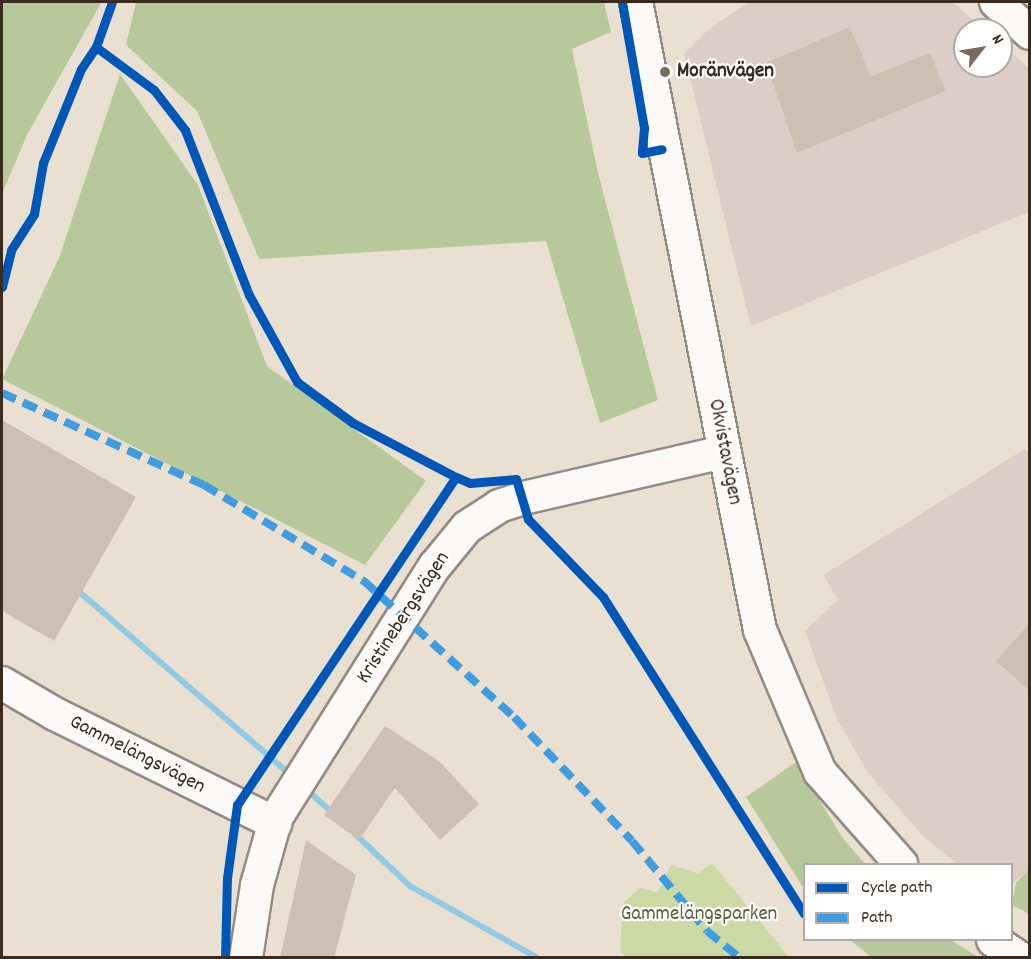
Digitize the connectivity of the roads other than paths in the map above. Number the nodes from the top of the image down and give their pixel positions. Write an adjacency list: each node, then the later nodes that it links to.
1 (636, 2): 4 (street, Okvistavägen)
2 (996, 2): 3 (street)
3 (1029, 33)
4 (724, 452): 6 (street, Kristinebergsvägen); 7 (street, Okvistavägen)
5 (2, 683): 6 (street, Gammelängsvägen)
6 (274, 823): 9 (street, Kristinebergsvägen)
7 (900, 863)
8 (996, 941): 10 (street)
9 (246, 957)
10 (1020, 957)

